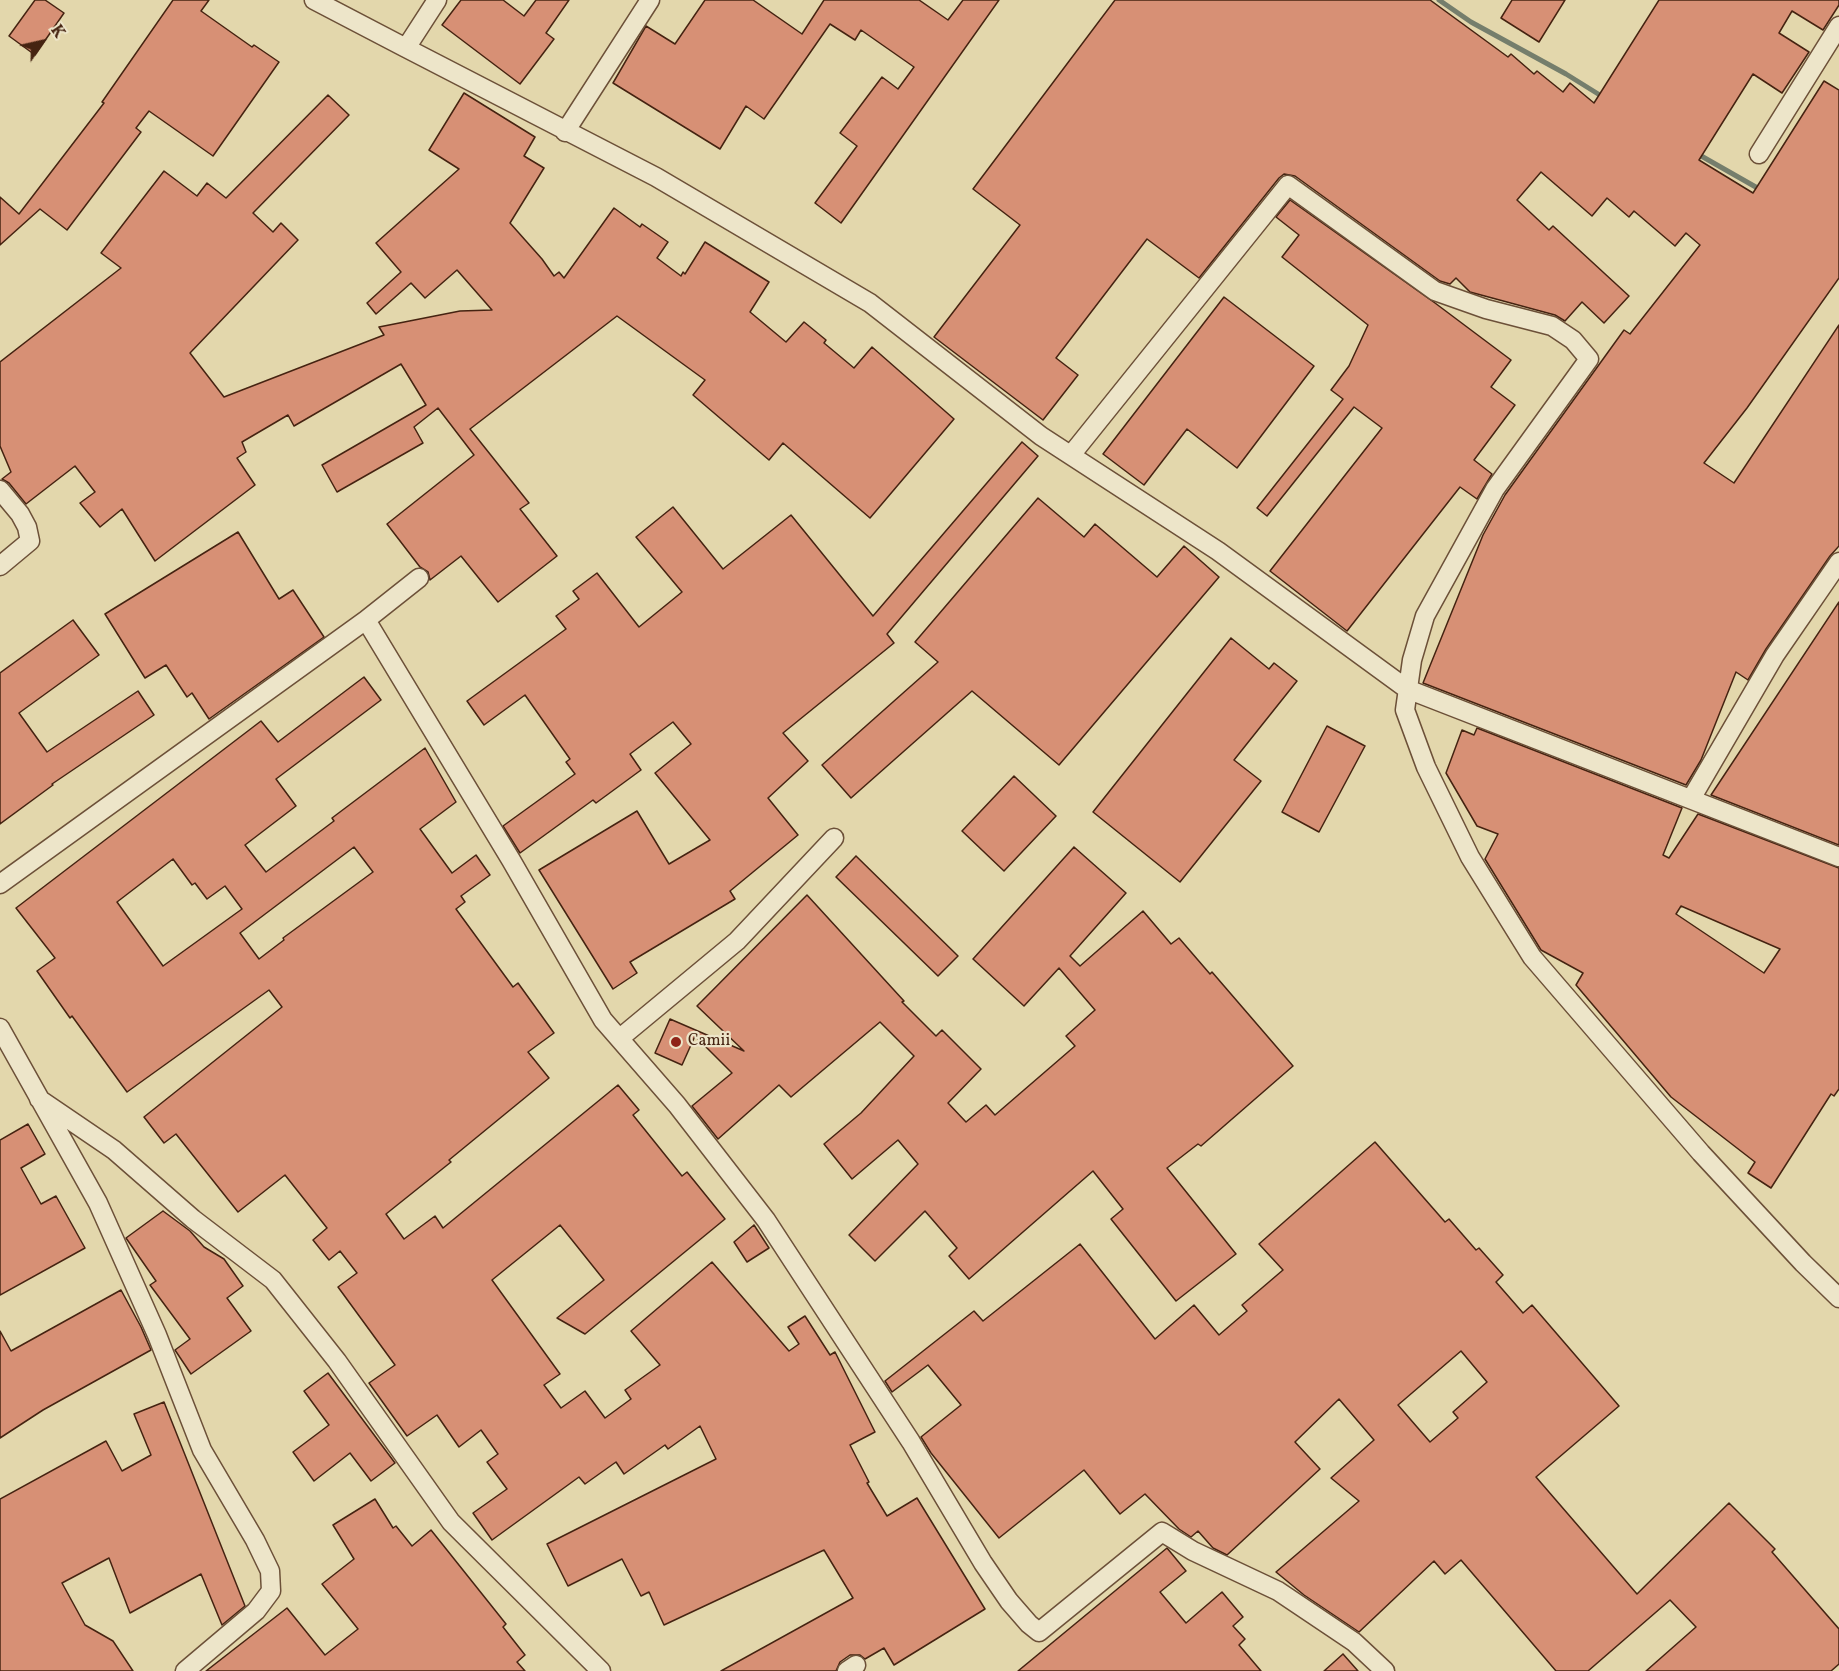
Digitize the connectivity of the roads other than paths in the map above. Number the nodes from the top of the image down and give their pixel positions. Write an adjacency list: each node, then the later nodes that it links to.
1 (314, 0): 5 (street)
2 (437, 0): 5 (street)
3 (650, 0): 6 (street)
4 (1839, 26): 7 (street)
5 (406, 48): 6 (street)
6 (565, 132): 8 (street)
7 (1759, 154)
8 (1071, 456): 14 (street); 14 (street)
9 (0, 490): 11 (street)
10 (1839, 562): 15 (street)
11 (0, 566)
12 (419, 578): 13 (street)
13 (366, 620): 18 (street); 20 (street)
14 (1407, 689): 15 (street); 22 (street)
15 (1691, 799): 17 (street)
16 (834, 838): 20 (street)
17 (1839, 857)
18 (0, 884)
19 (0, 1028): 21 (street)
20 (620, 1038): 25 (street)
21 (39, 1099): 23 (street); 24 (street)
22 (1839, 1298)
23 (185, 1671)
24 (601, 1671)
25 (1385, 1671)

